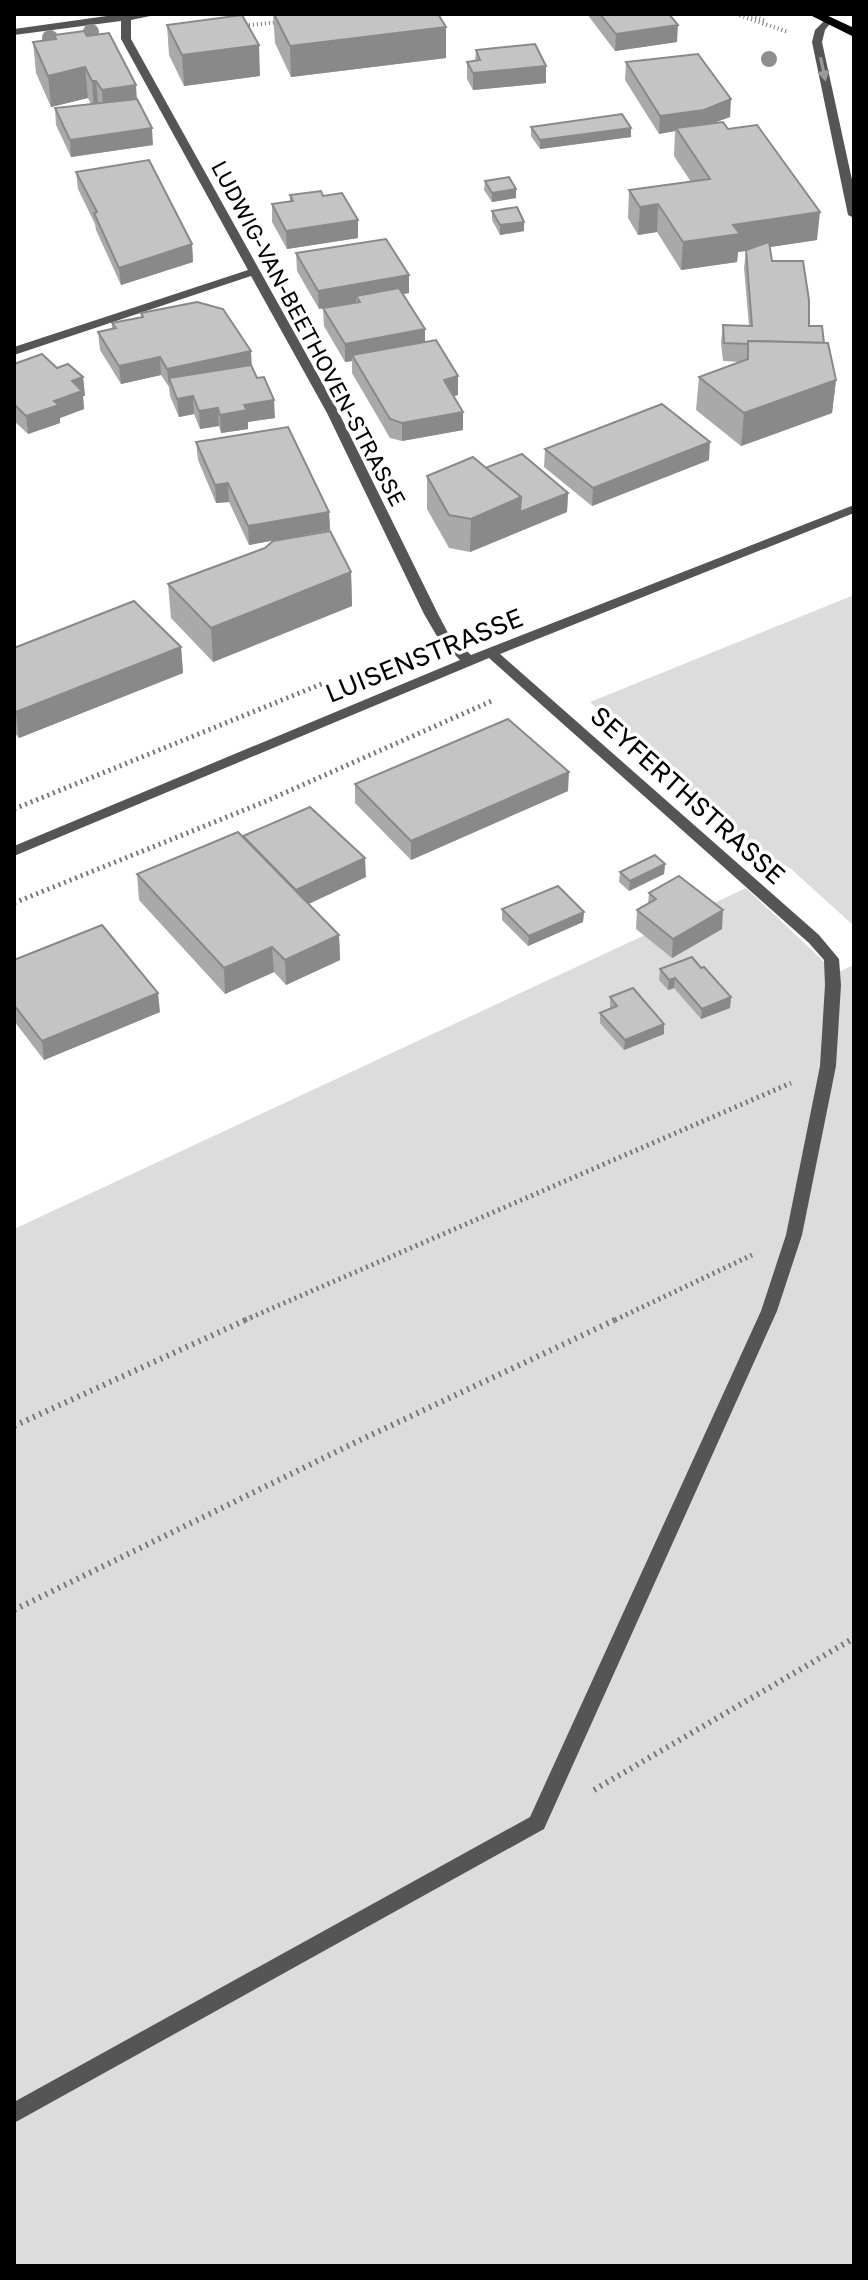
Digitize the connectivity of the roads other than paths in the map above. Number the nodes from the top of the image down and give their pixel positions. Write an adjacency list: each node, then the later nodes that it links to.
1 (155, 14): 3 (street)
2 (814, 14): 4 (main road)
3 (126, 16): 5 (street); 8 (street, LUDWIG-VAN-BEETHOVEN-STRASSE)
4 (827, 21): 6 (main road); 7 (street, one-way to 7)
5 (14, 32)
6 (854, 33)
7 (854, 215)
8 (252, 272): 9 (street); 12 (street, LUDWIG-VAN-BEETHOVEN-STRASSE)
9 (14, 351)
10 (854, 509): 11 (street, LUISENSTRASSE)
11 (491, 653): 12 (street, LUISENSTRASSE); 14 (street, SEYFERTHSTRASSE)
12 (469, 661): 13 (street, LUISENSTRASSE)
13 (14, 851)
14 (14, 2113)

